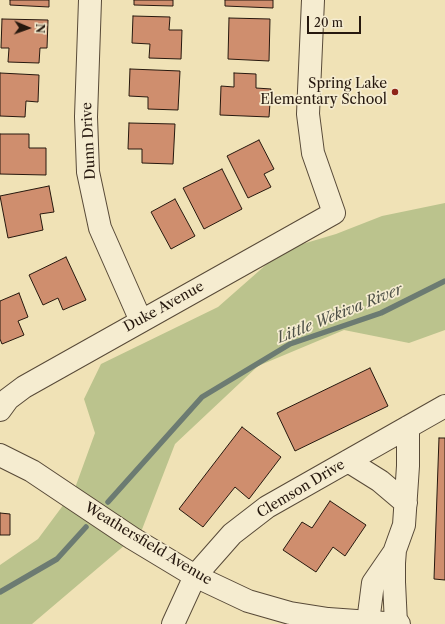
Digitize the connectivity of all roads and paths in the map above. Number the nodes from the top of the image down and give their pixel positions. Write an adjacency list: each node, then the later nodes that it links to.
1 (90, 0): 3 (street, Dunn Drive)
2 (313, 0): 3 (street, Duke Avenue)
3 (140, 320): 5 (street, Duke Avenue)
4 (445, 406): 6 (street, Clemson Drive)
5 (0, 410)
6 (408, 426): 8 (street, Clemson Drive); 9 (street)
7 (0, 455): 10 (street, Weathersfield Avenue)
8 (348, 461): 9 (street); 10 (street, Clemson Drive)
9 (406, 503): 12 (street)
10 (195, 576): 11 (street, Clemson Drive); 12 (street, Weathersfield Avenue)
11 (172, 624)
12 (386, 624)

